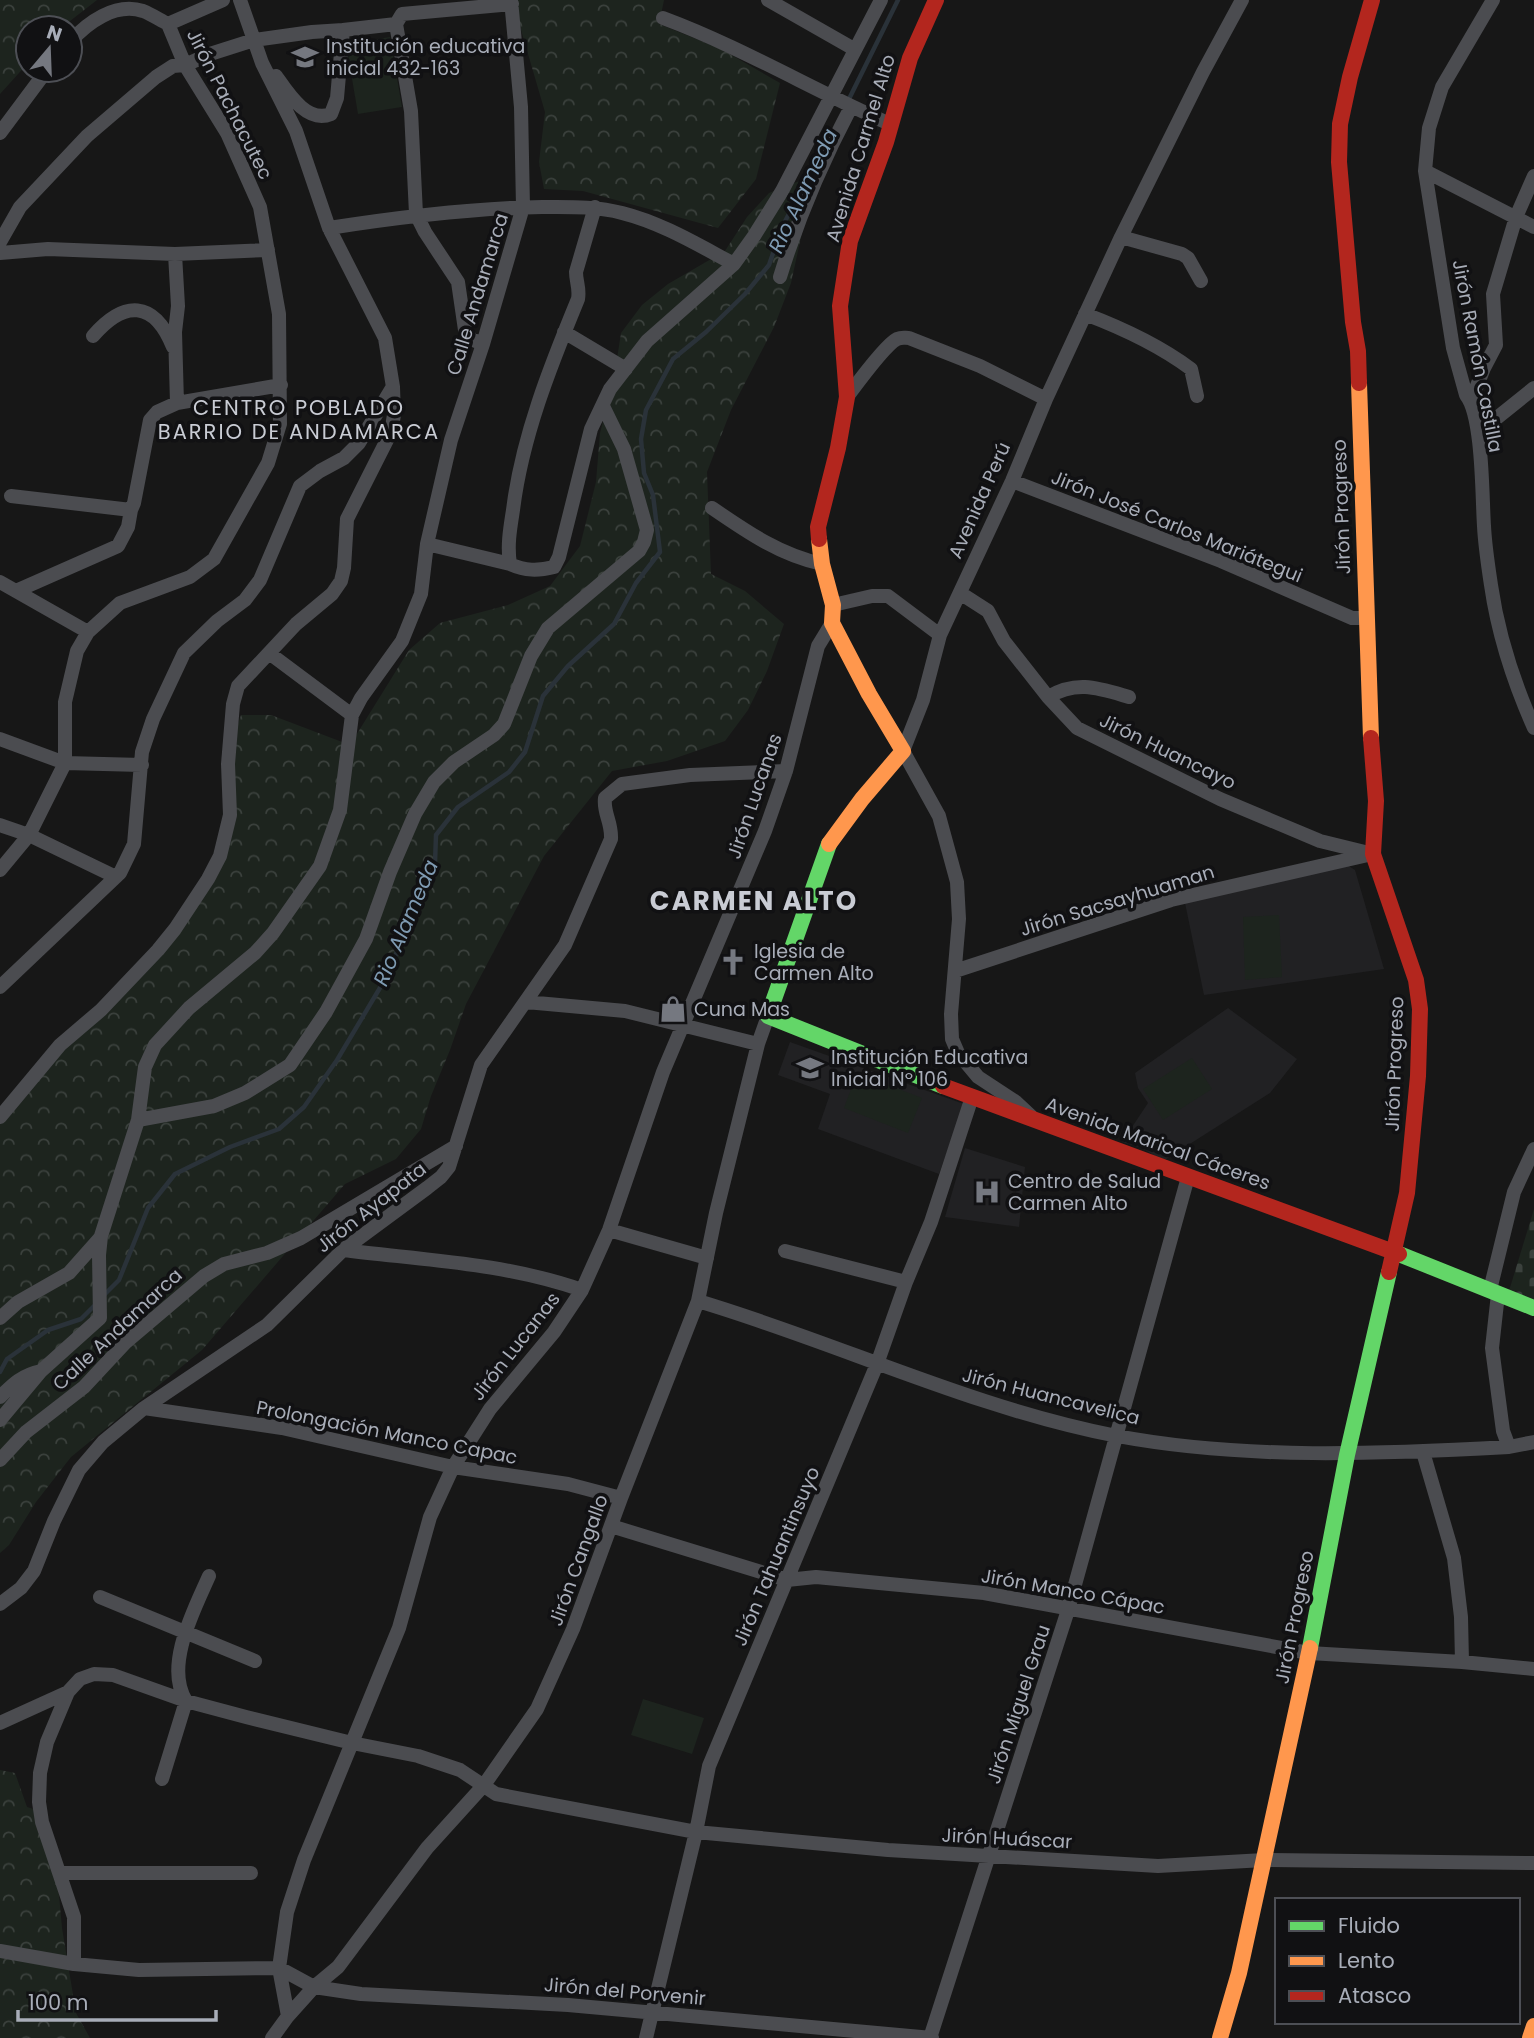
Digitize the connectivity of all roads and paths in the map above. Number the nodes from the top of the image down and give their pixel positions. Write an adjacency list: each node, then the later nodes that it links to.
1 (223, 0): 11 (street)
2 (240, 0): 15 (street)
3 (768, 0): 16 (street)
4 (936, 0): 20 (street, Avenida Carmel Alto)
5 (1372, 0): 65 (street, Jirón Progreso)
6 (1493, 0): 22 (street, Jirón Ramón Castilla)
7 (879, 1): 16 (street)
8 (511, 2): 12 (street); 24 (street, Calle Andamarca)
9 (1237, 2): 30 (street, Avenida Perú)
10 (663, 19): 19 (street)
11 (167, 24): 13 (street, Jirón Pachacutec); 17 (street, Jirón Pachacutec)
12 (396, 24): 14 (street); 26 (street)
13 (84, 29)
14 (344, 30): 15 (street); 15 (street)
15 (254, 40): 17 (street); 29 (street)
16 (855, 49): 19 (street)
17 (185, 65): 31 (street); 32 (street, Jirón Pachacutec)
18 (37, 84): 21 (street)
19 (841, 102): 20 (street); 35 (street); 36 (street)
20 (890, 124): 48 (street, Avenida Carmel Alto)
21 (0, 133)
22 (1425, 171): 27 (street); 50 (street, Jirón Ramón Castilla)
23 (1534, 176): 27 (street)
24 (523, 207): 25 (street); 26 (street); 41 (street, Calle Andamarca)
25 (595, 207): 35 (street); 39 (street)
26 (416, 214): 29 (street); 41 (street)
27 (1516, 217): 28 (street); 50 (street)
28 (1534, 227)
29 (329, 228): 45 (street)
30 (1121, 237): 37 (street); 38 (street, Avenida Perú)
31 (0, 242)
32 (268, 250): 34 (street); 44 (street, Jirón Pachacutec)
33 (0, 253): 34 (street)
34 (175, 254): 42 (street)
35 (734, 264): 43 (street)
36 (780, 277)
37 (1201, 281)
38 (1085, 314): 47 (street); 49 (street, Avenida Perú)
39 (564, 332): 43 (street); 59 (street)
40 (93, 336): 42 (street)
41 (482, 344): 58 (street, Calle Andamarca)
42 (175, 352): 51 (street)
43 (626, 369): 52 (street)
44 (281, 385): 51 (street); 67 (street, Jirón Pachacutec)
45 (393, 387): 69 (street); 77 (street)
46 (1534, 388): 53 (street)
47 (1197, 396)
48 (848, 397): 49 (street); 60 (street, Avenida Carmel Alto)
49 (1046, 399): 54 (street, Avenida Perú)
50 (1471, 401): 53 (street, Jirón Ramón Castilla)
51 (177, 403): 57 (street)
52 (603, 406): 59 (street); 92 (street)
53 (1478, 433): 73 (street, Jirón Ramón Castilla)
54 (1012, 481): 63 (street, Avenida Perú); 65 (street, Jirón José Carlos Mariátegui)
55 (11, 496): 57 (street)
56 (712, 508): 60 (street)
57 (131, 510): 62 (street)
58 (427, 544): 59 (street); 72 (street, Calle Andamarca)
59 (510, 564)
60 (821, 564): 64 (street, Avenida Carmel Alto)
61 (0, 582): 62 (street)
62 (16, 591): 67 (street)
63 (960, 593): 68 (street, Avenida Perú); 70 (street, Jirón Huancayo)
64 (833, 605): 66 (street, Avenida Carmel Alto); 68 (street)
65 (1366, 618): 81 (street, Jirón Progreso)
66 (832, 623): 75 (street); 78 (street, Jirón Lucanas)
67 (88, 632): 76 (street, Jirón Pachacutec)
68 (940, 635): 75 (street, Avenida Perú)
69 (269, 653): 72 (street); 91 (street)
70 (1048, 697): 71 (street); 81 (street, Jirón Huancayo)
71 (1129, 697)
72 (352, 715): 92 (street, Calle Andamarca)
73 (1534, 728)
74 (0, 738): 76 (street)
75 (903, 751): 84 (street); 87 (street, Avenida Perú)
76 (65, 763): 77 (street); 80 (street, Jirón Pachacutec)
77 (142, 765): 83 (street)
78 (786, 771): 86 (street, Jirón Ayapata); 88 (street, Jirón Lucanas)
79 (0, 825): 80 (street)
80 (29, 835): 82 (street, Jirón Pachacutec); 83 (street)
81 (1373, 854): 84 (street, Jirón Sacsayhuaman); 101 (street, Jirón Progreso)
82 (0, 870)
83 (116, 877): 85 (street)
84 (955, 971): 93 (street)
85 (0, 987)
86 (526, 1002): 88 (street); 94 (street, Jirón Ayapata)
87 (768, 1016): 89 (street, Jirón Cangallo); 90 (street, Avenida Marical Cáceres)
88 (682, 1025): 89 (street); 97 (street, Jirón Lucanas)
89 (758, 1044): 102 (street, Jirón Cangallo)
90 (972, 1097): 93 (street, Avenida Marical Cáceres); 103 (street, Jirón Tahuantinsuyo)
91 (0, 1117)
92 (138, 1121): 98 (street, Calle Andamarca)
93 (1036, 1121): 96 (street, Avenida Marical Cáceres)
94 (456, 1146): 99 (street, Jirón Ayapata); 119 (street, Calle Andamarca)
95 (1534, 1149): 105 (street)
96 (1188, 1177): 101 (street, Avenida Marical Cáceres); 114 (street, Jirón Miguel Grau)
97 (609, 1230): 102 (street); 104 (street, Jirón Lucanas)
98 (102, 1236): 108 (street); 110 (street, Calle Andamarca)
99 (343, 1250): 104 (street); 112 (street, Jirón Ayapata)
100 (785, 1251): 103 (street)
101 (1394, 1252): 105 (street, Avenida Marical Cáceres); 118 (street, Jirón Progreso)
102 (707, 1258): 106 (street, Jirón Cangallo)
103 (905, 1282): 109 (street, Jirón Tahuantinsuyo)
104 (582, 1290): 120 (street, Jirón Lucanas)
105 (1494, 1292): 107 (street, Avenida Marical Cáceres); 116 (street)
106 (698, 1301): 109 (street, Jirón Huancavelica); 121 (street, Jirón Cangallo)
107 (1534, 1307)
108 (0, 1318)
109 (877, 1364): 114 (street, Jirón Huancavelica); 124 (street, Jirón Tahuantinsuyo)
110 (41, 1371): 111 (street); 113 (street, Calle Andamarca)
111 (0, 1397)
112 (144, 1408): 120 (street, Prolongación Manco Capac); 126 (street, Jirón Ayapata)
113 (0, 1420)
114 (1117, 1436): 118 (street, Jirón Huancavelica); 127 (street, Jirón Miguel Grau)
115 (1534, 1442): 116 (street, Jirón Huancavelica)
116 (1509, 1447): 117 (street, Jirón Huancavelica)
117 (1423, 1452): 118 (street, Jirón Huancavelica); 131 (street)
118 (1347, 1455): 129 (street, Jirón Progreso)
119 (0, 1460)
120 (453, 1467): 121 (street, Prolongación Manco Capac); 136 (street, Jirón Lucanas)
121 (621, 1498): 122 (street, Jirón Cangallo)
122 (611, 1526): 124 (street, Jirón Manco Cápac); 138 (street, Jirón Cangallo)
123 (209, 1576): 128 (street)
124 (787, 1580): 127 (street, Jirón Manco Cápac); 139 (street, Jirón Tahuantinsuyo)
125 (100, 1597): 128 (street)
126 (0, 1604)
127 (1068, 1610): 129 (street, Jirón Manco Cápac); 140 (street, Jirón Miguel Grau)
128 (186, 1631): 130 (street); 134 (street)
129 (1309, 1653): 131 (street, Jirón Manco Cápac); 141 (street, Jirón Progreso)
130 (255, 1661)
131 (1462, 1662): 132 (street, Jirón Manco Cápac)
132 (1534, 1669)
133 (68, 1692): 134 (street, Jirón Huáscar); 135 (street, Jirón Huáscar); 143 (street)
134 (186, 1701): 136 (street, Jirón Huáscar); 137 (street)
135 (0, 1723)
136 (352, 1743): 138 (street, Jirón Huáscar); 147 (street, Jirón Lucanas)
137 (162, 1779)
138 (484, 1785): 139 (street, Jirón Huáscar); 148 (street, Jirón Cangallo)
139 (696, 1832): 140 (street, Jirón Huáscar); 149 (street, Jirón Tahuantinsuyo)
140 (990, 1857): 141 (street, Jirón Huáscar); 153 (street, Jirón Miguel Grau)
141 (1264, 1860): 142 (street, Jirón Huáscar); 154 (street, Jirón Progreso)
142 (1534, 1863)
143 (61, 1873): 144 (street); 146 (street)
144 (251, 1873)
145 (0, 1951): 146 (street)
146 (74, 1964): 147 (street)
147 (279, 1968): 148 (street); 150 (street, Jirón Lucanas)
148 (314, 1987): 149 (street, Jirón del Porvenir); 150 (street, Jirón Cangallo)
149 (651, 2014): 152 (street, Jirón Tahuantinsuyo); 153 (street, Jirón del Porvenir)
150 (288, 2016): 151 (street, Jirón Cangallo)
151 (272, 2038)
152 (646, 2038)
153 (931, 2038)
154 (1220, 2038)

